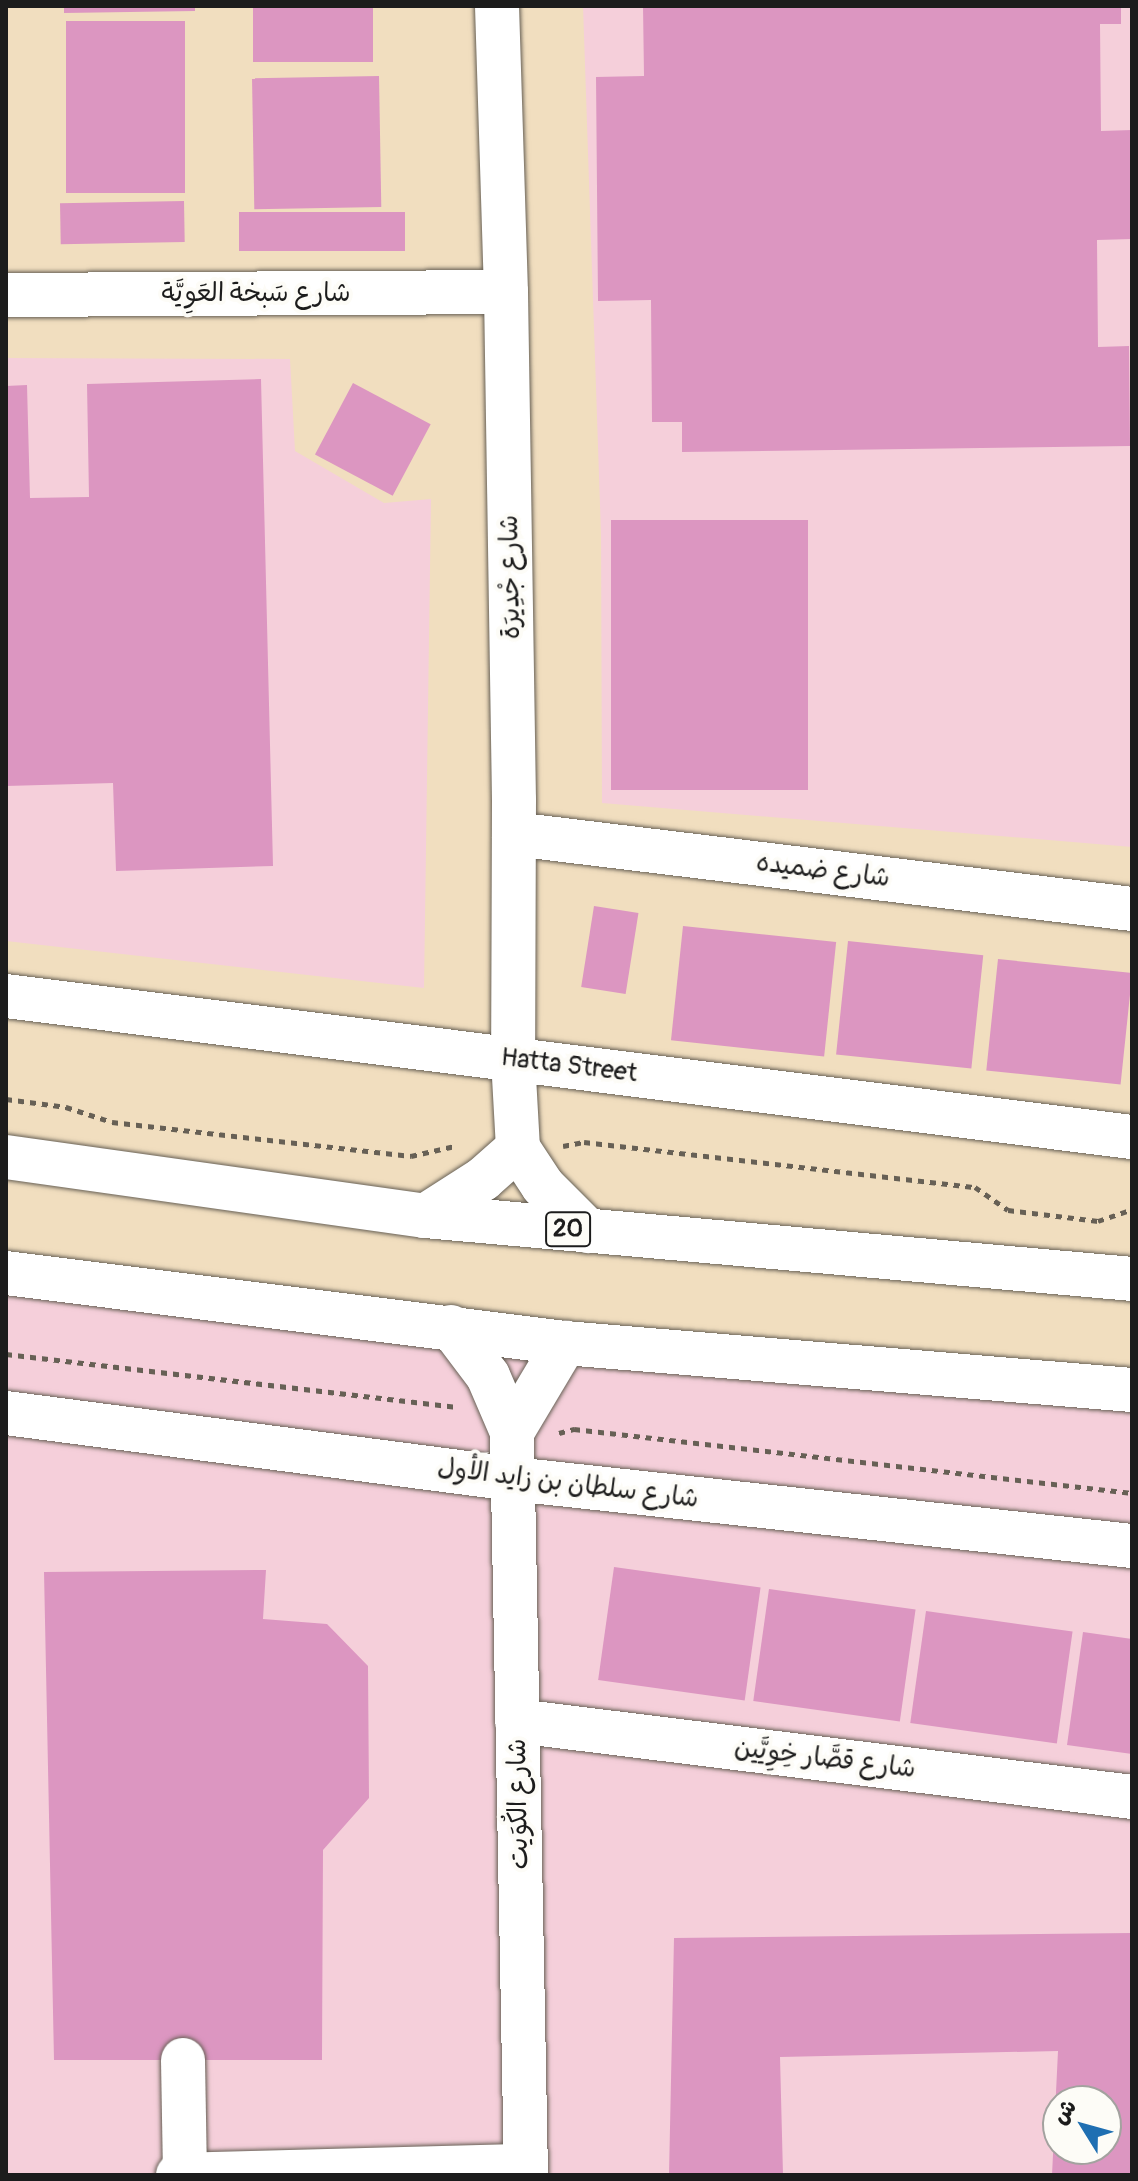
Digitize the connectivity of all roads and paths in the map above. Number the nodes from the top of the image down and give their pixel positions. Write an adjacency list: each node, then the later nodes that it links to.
1 (497, 6): 2 (street, شارع جْدِيرَة)
2 (506, 292): 3 (street, شارع سَبخة العَوِيَّة); 4 (street, شارع جْدِيرَة)
3 (6, 295)
4 (514, 834): 5 (street, شارع ضميده); 7 (street, شارع جْدِيرَة)
5 (1132, 909)
6 (6, 996): 7 (street, Hatta Street)
7 (513, 1059): 9 (street, Hatta Street); 11 (street, شارع جْدِيرَة)
8 (6, 1099): 10 (path)
9 (1132, 1137)
10 (461, 1145)
11 (539, 1148): 13 (path); 14 (street); 15 (street)
12 (6, 1157): 14 (street, 20)
13 (1132, 1209)
14 (425, 1216): 15 (street, 20)
15 (588, 1231): 17 (street, 20)
16 (6, 1273): 18 (street)
17 (1132, 1279)
18 (451, 1327): 19 (street); 24 (street, شارع الكُوَيت)
19 (565, 1343): 21 (street); 24 (street)
20 (6, 1354): 22 (path)
21 (1132, 1390)
22 (462, 1412)
23 (6, 1413): 25 (street, شارع سلطان بن زايد الأول)
24 (530, 1434): 25 (street, شارع الكُوَيت); 26 (path)
25 (513, 1479): 27 (street, شارع سلطان بن زايد الأول); 28 (street, شارع الكُوَيت)
26 (1132, 1493)
27 (1132, 1546)
28 (517, 1721): 29 (street, شارع قصَّار خِوِيَّين); 31 (street, شارع الكُوَيت)
29 (1132, 1797)
30 (183, 2060): 33 (street)
31 (526, 2171): 33 (street)
32 (178, 2175): 33 (street)
33 (185, 2175)

